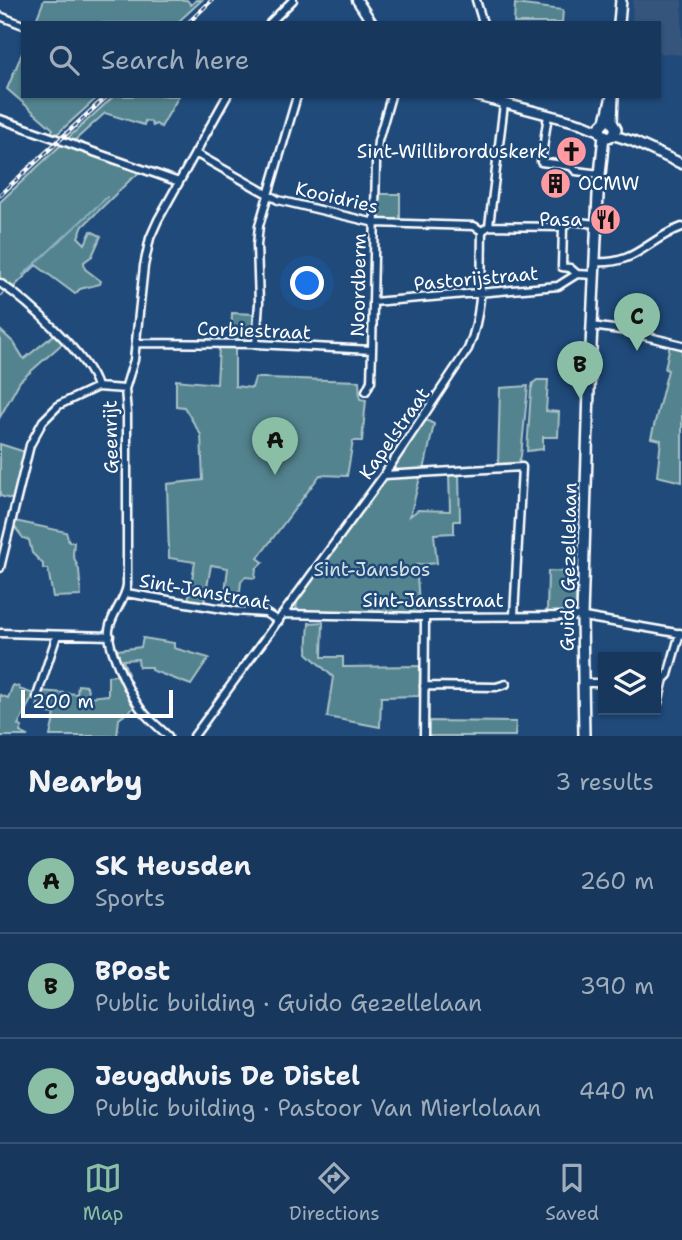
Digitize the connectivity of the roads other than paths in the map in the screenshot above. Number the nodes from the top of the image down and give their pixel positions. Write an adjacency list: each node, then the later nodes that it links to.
1 (293, 0): 6 (street)
2 (356, 0): 7 (street)
3 (476, 0): 8 (street)
4 (621, 0): 9 (main road)
5 (0, 16): 10 (street)
6 (272, 21)
7 (371, 21)
8 (483, 21)
9 (619, 21)
10 (21, 24)
11 (226, 98): 19 (street, Geenrijt)
12 (296, 98): 23 (street)
13 (390, 98): 25 (street, Noordberm)
14 (613, 98): 18 (main road)
15 (499, 101): 16 (street); 27 (street)
16 (548, 115): 18 (street); 21 (street)
17 (0, 119): 22 (street)
18 (608, 129): 20 (street); 21 (main road); 24 (main road)
19 (195, 153): 22 (street, Geenrijt); 23 (street, Kooidries)
20 (681, 162)
21 (597, 174): 24 (main road)
22 (179, 182): 38 (street, Geenrijt)
23 (268, 195): 25 (street, Kooidries); 39 (street)
24 (598, 207): 26 (main road, Guido Gezellelaan)
25 (375, 223): 30 (street, Kooidries); 36 (street, Noordberm)
26 (596, 224): 28 (street); 31 (main road, Guido Gezellelaan)
27 (489, 226): 28 (street); 30 (street)
28 (563, 227): 32 (street)
29 (682, 227): 31 (street)
30 (482, 231): 35 (street, Kapelstraat)
31 (595, 262): 33 (main road, Guido Gezellelaan)
32 (577, 274): 33 (street); 35 (street, Pastorijstraat)
33 (594, 275): 37 (main road, Guido Gezellelaan)
34 (0, 283): 42 (street)
35 (481, 293): 36 (street, Pastorijstraat); 45 (street, Kapelstraat)
36 (373, 302): 41 (street, Noordberm)
37 (592, 328): 40 (street); 51 (main road, Guido Gezellelaan)
38 (136, 343): 39 (street, Corbiestraat); 43 (street, Geenrijt)
39 (256, 345): 41 (street, Corbiestraat)
40 (682, 345)
41 (372, 350): 44 (street, Noordberm)
42 (97, 387): 43 (street); 46 (street)
43 (125, 389): 47 (street, Geenrijt)
44 (366, 391)
45 (384, 475): 48 (street, Kapelstraat); 49 (street)
46 (0, 568)
47 (126, 593): 52 (street, Sint-Janstraat); 56 (street, Geenrijt)
48 (284, 614): 50 (street, Sint-Jansstraat); 52 (street, Kapelstraat)
49 (514, 616): 50 (street, Sint-Jansstraat); 51 (street, Sint-Jansstraat)
50 (425, 617): 62 (street)
51 (582, 617): 54 (street, Sint-Jansstraat); 59 (main road, Guido Gezellelaan)
52 (279, 621): 66 (street, Kapelstraat)
53 (0, 633): 55 (street)
54 (681, 633): 57 (street)
55 (57, 635): 56 (street); 64 (street)
56 (110, 636): 65 (street)
57 (664, 679): 58 (street); 63 (street)
58 (661, 680)
59 (583, 683): 60 (street); 68 (main road, Guido Gezellelaan)
60 (598, 683)
61 (506, 684): 62 (street)
62 (424, 686): 67 (street)
63 (661, 693)
64 (37, 696)
65 (169, 736)
66 (194, 736)
67 (424, 736)
68 (584, 736)

